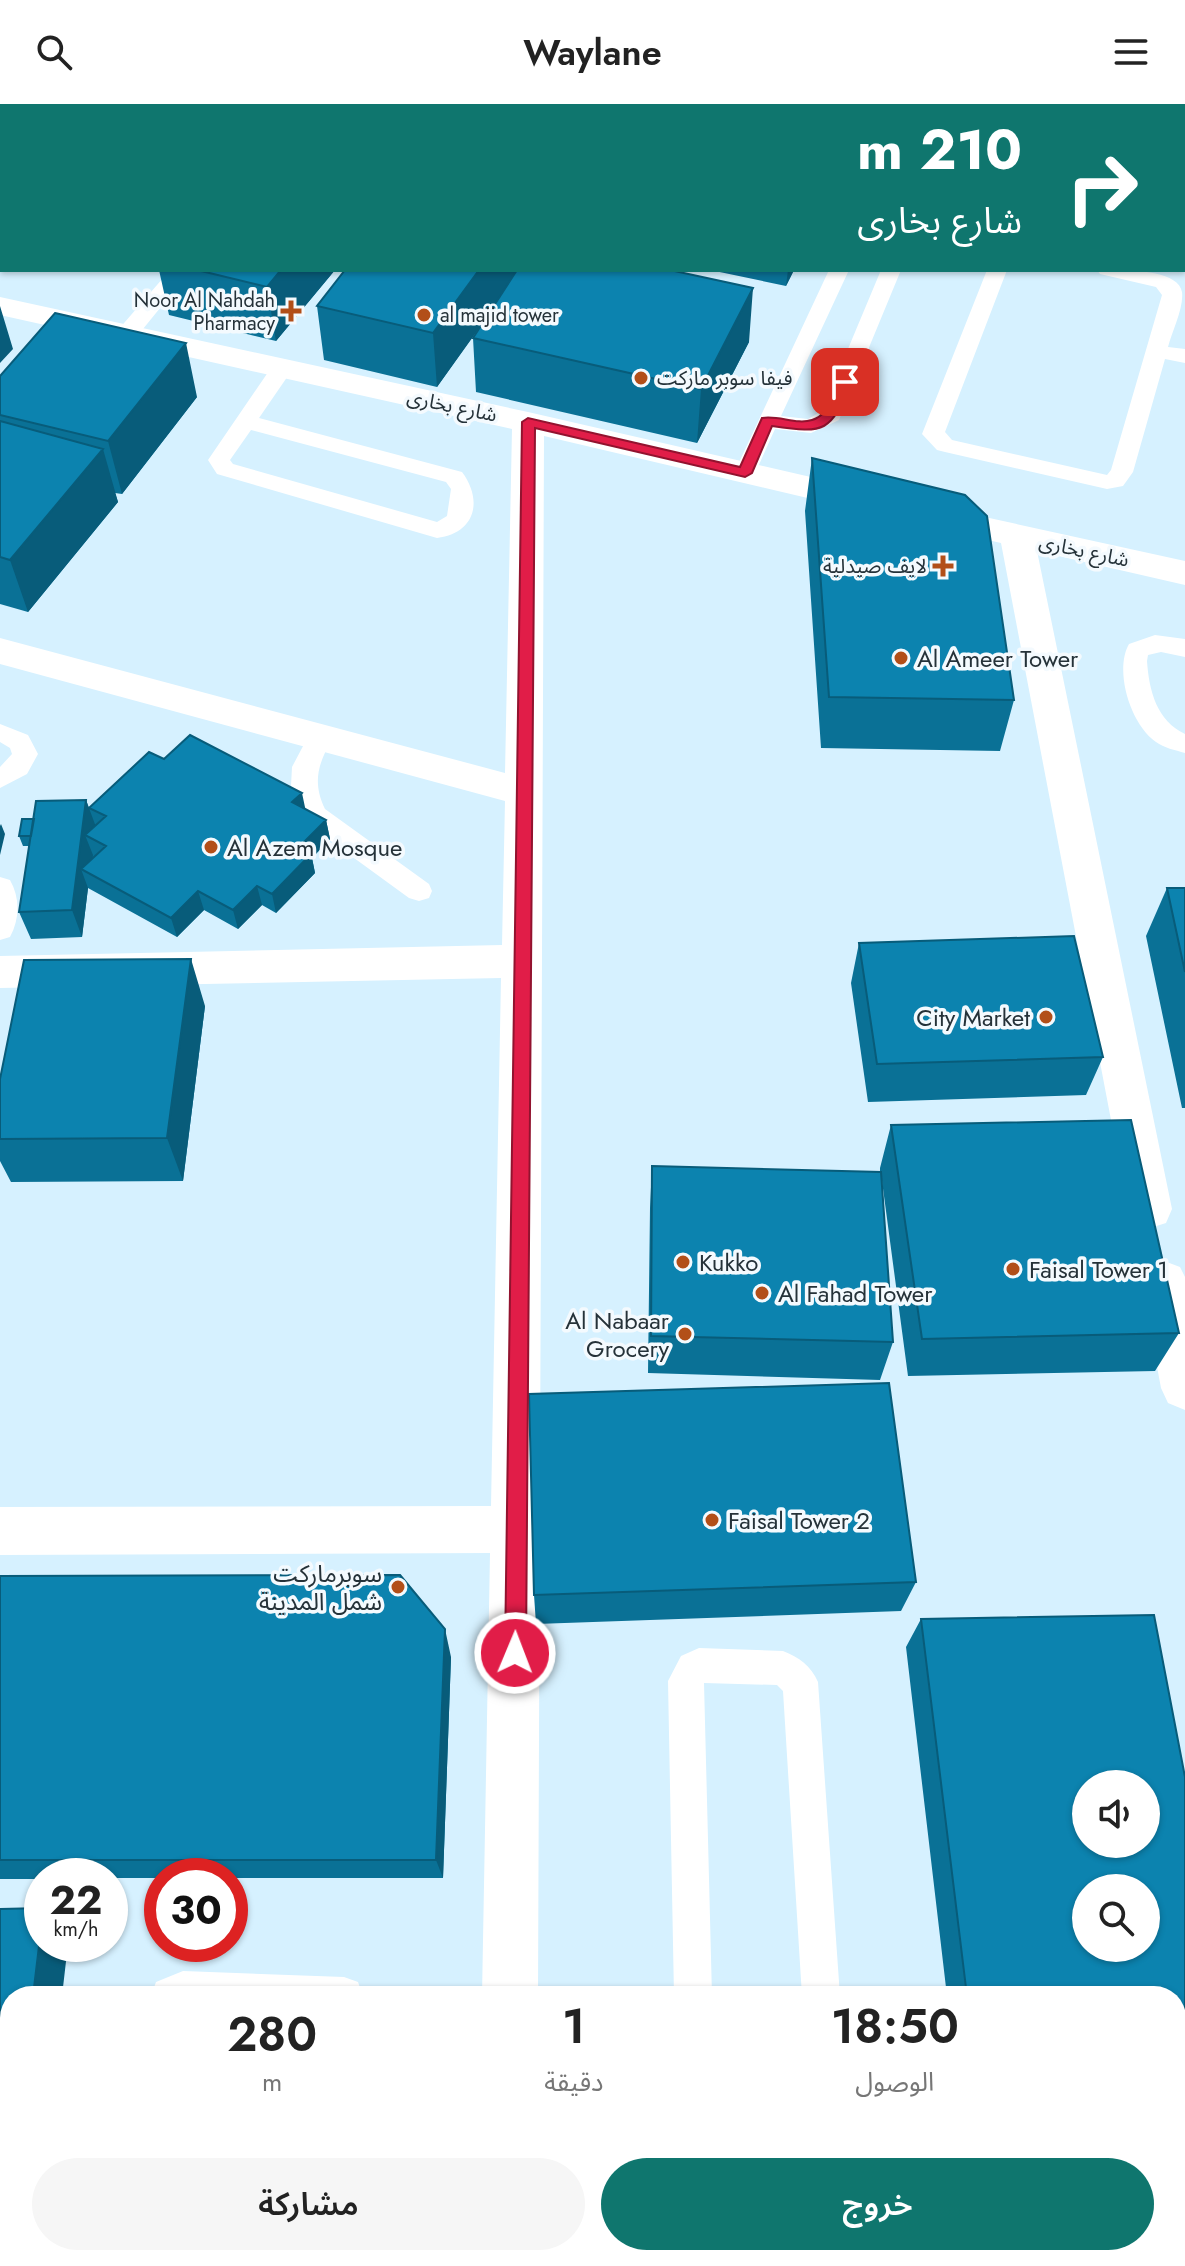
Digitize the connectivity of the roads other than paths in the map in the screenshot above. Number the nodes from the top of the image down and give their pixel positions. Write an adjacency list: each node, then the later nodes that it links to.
1 (179, 272): 7 (lane)
2 (838, 272): 12 (lane)
3 (890, 272): 12 (lane)
4 (996, 272): 8 (lane)
5 (1116, 272): 8 (lane)
6 (0, 306): 7 (street, شارع بخارى)
7 (126, 335): 10 (street, شارع بخارى)
8 (1156, 351): 9 (lane)
9 (1185, 356)
10 (281, 370): 11 (lane); 13 (street, شارع بخارى)
11 (245, 421): 11 (lane)
12 (767, 421): 14 (lane)
13 (528, 422): 14 (street, شارع بخارى); 23 (street)
14 (745, 473): 15 (street, شارع بخارى)
15 (1017, 536): 16 (street, شارع بخارى); 29 (street)
16 (1185, 573)
17 (1185, 648): 21 (lane)
18 (0, 651): 20 (street)
19 (0, 733): 22 (lane)
20 (320, 738): 23 (street); 25 (lane)
21 (1185, 744)
22 (0, 778)
23 (526, 793): 27 (street)
24 (0, 887): 26 (lane)
25 (419, 891)
26 (1, 920)
27 (524, 961): 28 (street); 30 (street)
28 (0, 972)
29 (1185, 1388)
30 (517, 1529): 31 (street); 32 (street)
31 (0, 1531)
32 (510, 1986)
33 (693, 1986): 34 (lane)
34 (820, 1986)

